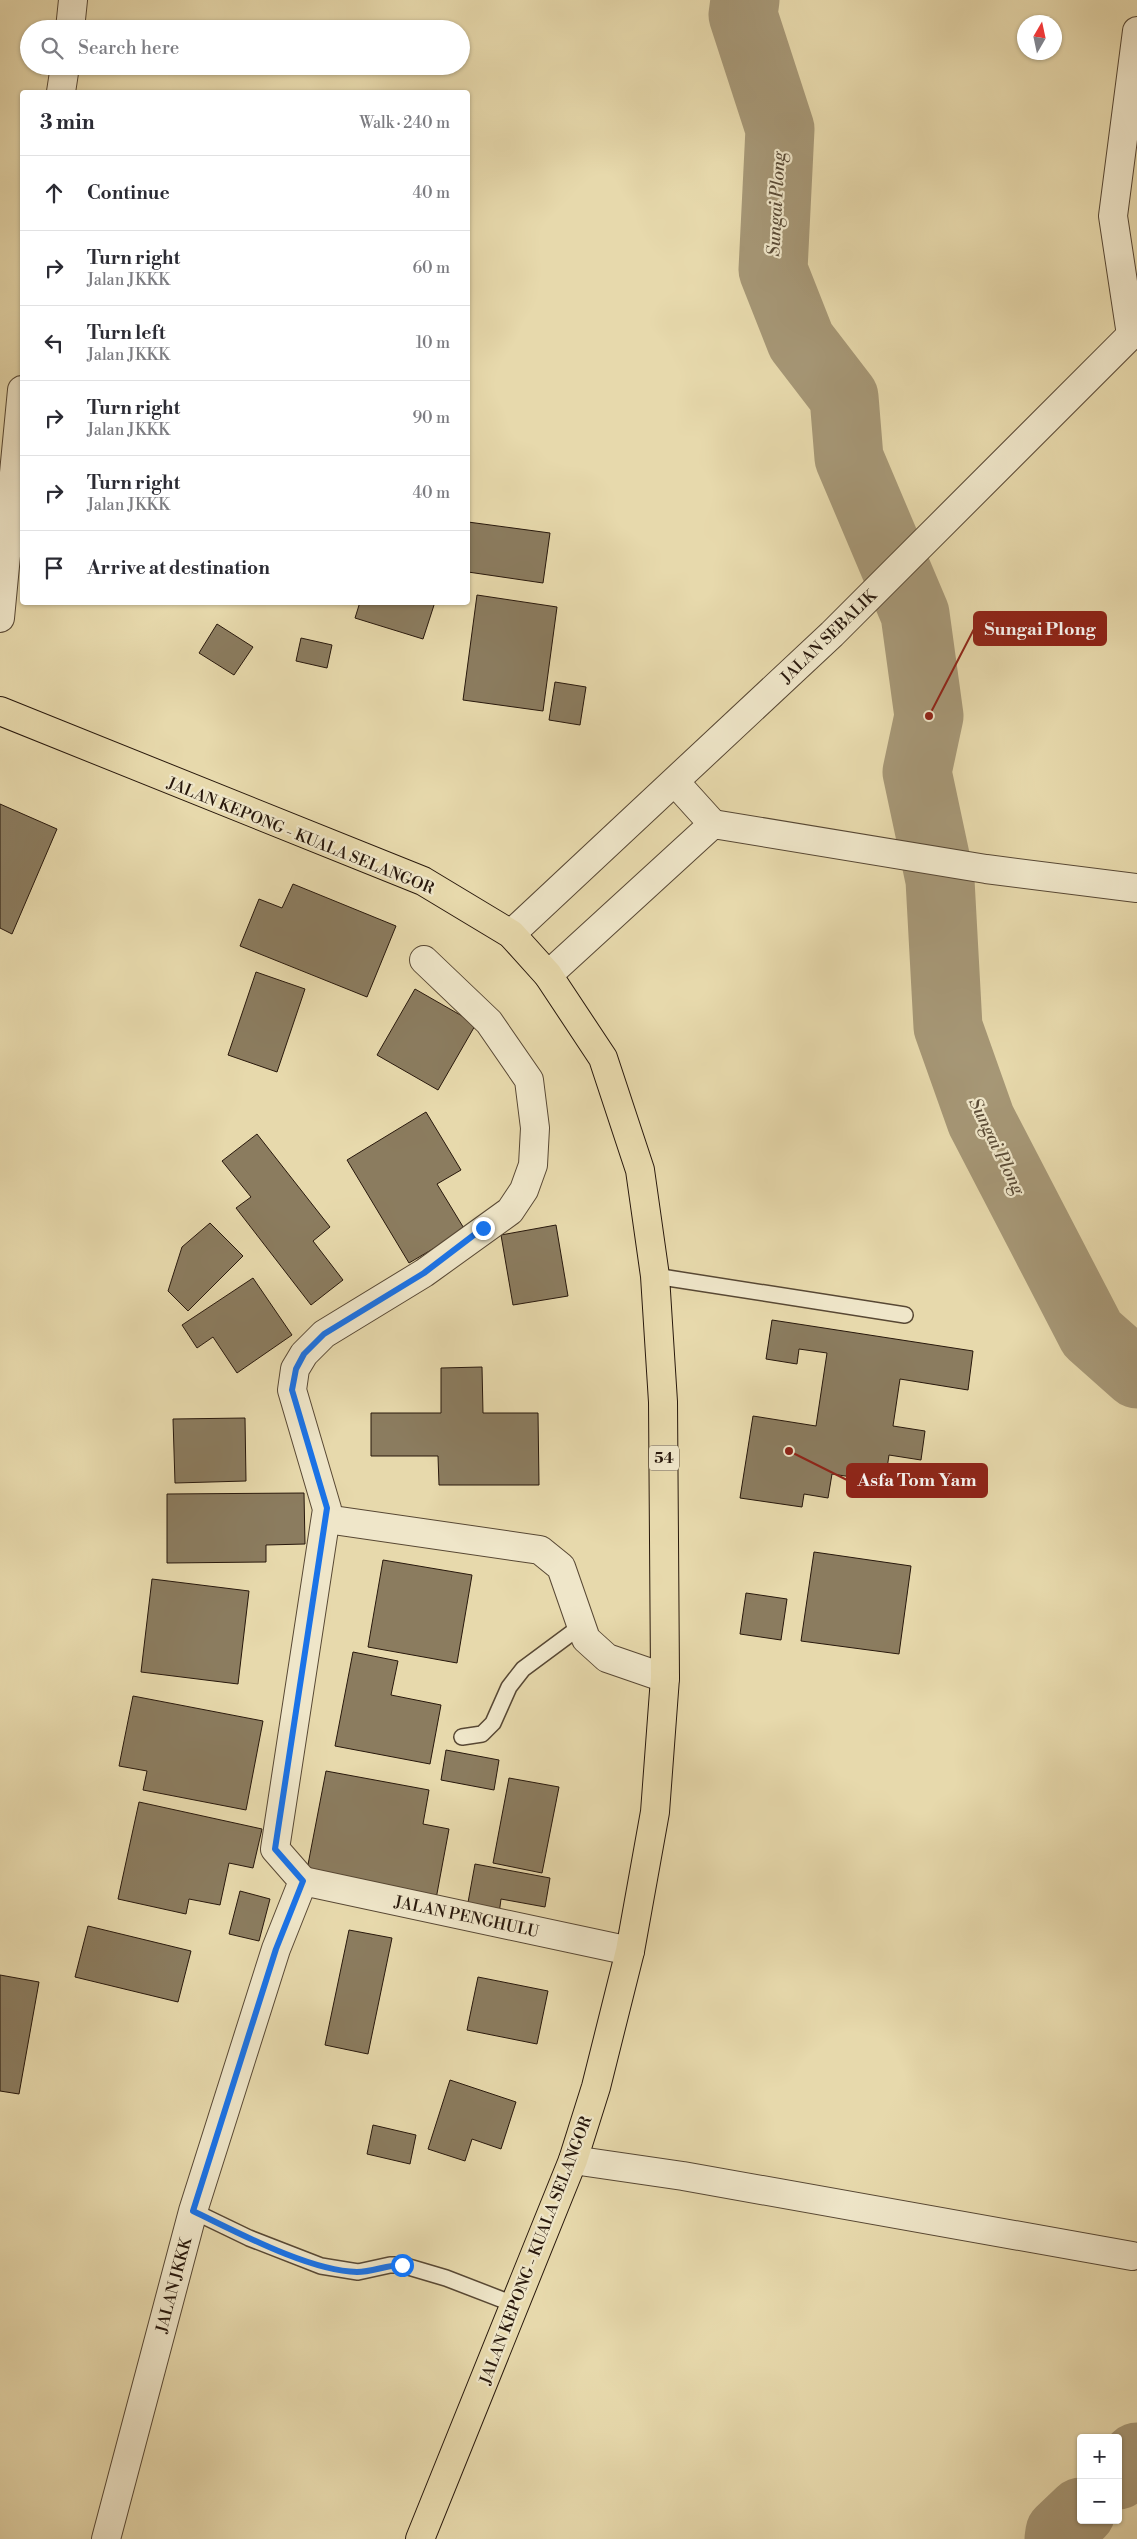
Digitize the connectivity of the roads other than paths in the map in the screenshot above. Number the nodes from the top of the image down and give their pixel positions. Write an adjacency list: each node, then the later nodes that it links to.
1 (73, 0): 2 (street)
2 (71, 20)
3 (1137, 31): 6 (street)
4 (64, 75): 5 (street)
5 (61, 90)
6 (1134, 332): 10 (street, JALAN SEBALIK)
7 (20, 411): 8 (street)
8 (0, 618)
9 (0, 711): 13 (highway, JALAN KEPONG - KUALA SELANGOR / 54)
10 (675, 782): 11 (street); 13 (street, JALAN SEBALIK)
11 (713, 824): 12 (street); 15 (street)
12 (1137, 888)
13 (511, 934): 15 (highway, JALAN KEPONG - KUALA SELANGOR / 54)
14 (424, 960): 18 (street)
15 (548, 975): 16 (highway, JALAN KEPONG - KUALA SELANGOR / 54)
16 (655, 1276): 17 (lane); 20 (highway, JALAN KEPONG - KUALA SELANGOR / 54)
17 (905, 1315)
18 (326, 1519): 19 (street); 22 (street)
19 (581, 1626): 20 (street); 21 (lane)
20 (664, 1678): 23 (highway, JALAN KEPONG - KUALA SELANGOR / 54)
21 (462, 1737)
22 (303, 1881): 23 (street, JALAN PENGHULU); 25 (street, JALAN JKKK)
23 (630, 1951): 24 (highway, JALAN KEPONG - KUALA SELANGOR / 54)
24 (573, 2160): 26 (street); 27 (highway, JALAN KEPONG - KUALA SELANGOR / 54)
25 (193, 2211): 27 (lane); 28 (street, JALAN JKKK)
26 (1132, 2256)
27 (516, 2305): 29 (highway, JALAN KEPONG - KUALA SELANGOR / 54)
28 (106, 2539)
29 (420, 2539)

